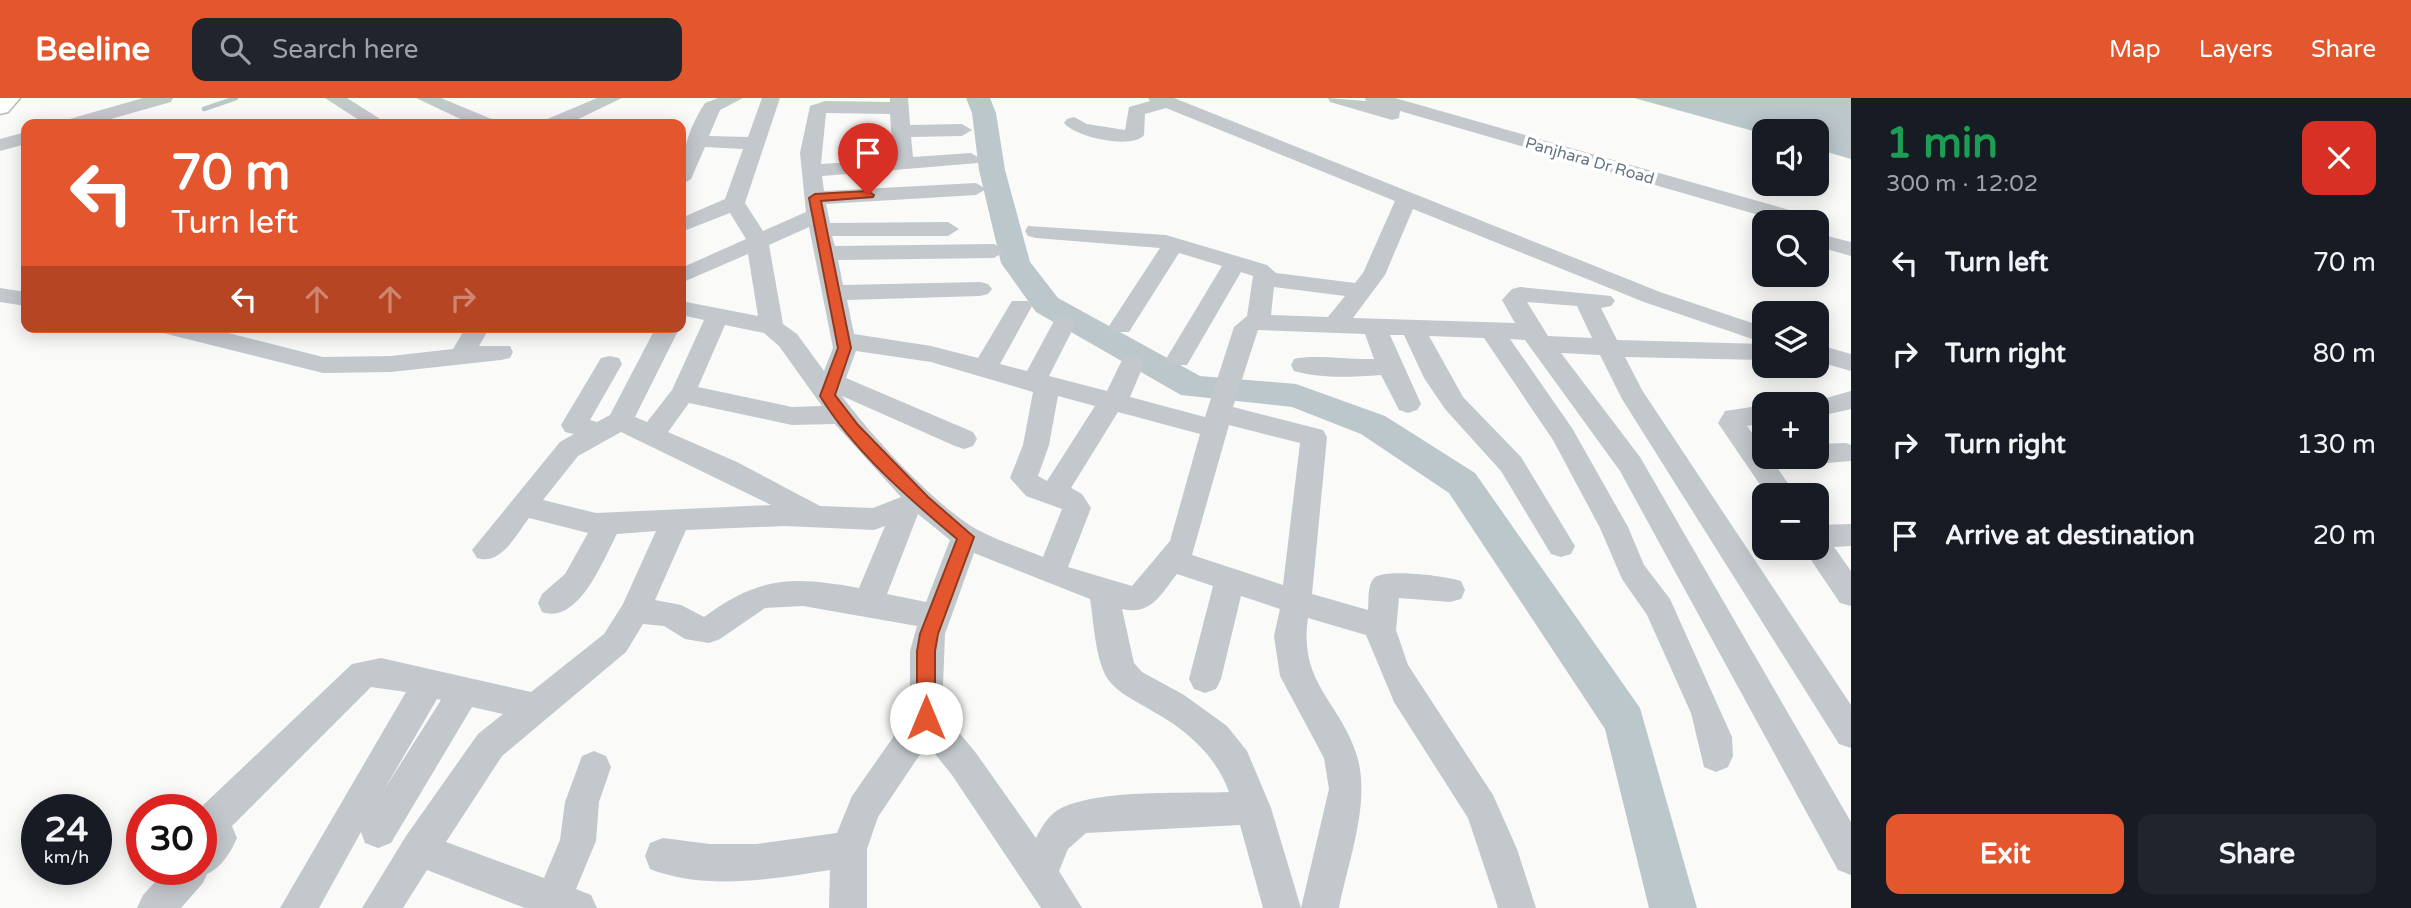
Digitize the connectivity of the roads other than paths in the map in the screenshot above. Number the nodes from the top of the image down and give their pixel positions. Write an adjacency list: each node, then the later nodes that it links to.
1 (8, 98): 13 (main road)
2 (164, 98): 15 (street)
3 (334, 98): 16 (street)
4 (425, 98): 17 (street)
5 (613, 98): 14 (street)
6 (734, 98): 23 (street)
7 (771, 98): 24 (street)
8 (1337, 98): 33 (street, Panjhara Dr Road)
9 (1374, 98): 31 (street, Panjhara Dr Road)
10 (1162, 100): 19 (street); 29 (street)
11 (562, 102): 14 (street)
12 (827, 102): 20 (street); 21 (street)
13 (0, 107)
14 (582, 110): 18 (street)
15 (90, 119)
16 (369, 119)
17 (476, 119)
18 (563, 119)
19 (1074, 123)
20 (814, 126): 21 (street); 27 (street)
21 (900, 128): 21 (street); 27 (street)
22 (21, 139): 25 (street)
23 (697, 141): 24 (street); 26 (street)
24 (755, 143): 30 (street)
25 (0, 145)
26 (686, 167)
27 (811, 171): 32 (street)
28 (976, 188): 32 (street)
29 (1407, 198): 50 (street); 52 (street)
30 (734, 203): 34 (street); 40 (street)
31 (1764, 210)
32 (817, 214): 37 (street); 40 (street); 46 (street)
33 (1752, 220)
34 (686, 224)
35 (948, 229): 37 (street)
36 (1829, 229): 39 (street)
37 (887, 230): 45 (street)
38 (1036, 231): 42 (street)
39 (1851, 235)
40 (757, 239): 48 (street); 65 (street)
41 (1829, 243): 43 (street)
42 (1174, 244): 47 (street); 64 (street)
43 (1851, 249)
44 (994, 251): 45 (street)
45 (887, 252): 46 (street)
46 (825, 253): 53 (street)
47 (1236, 262): 49 (street); 79 (street)
48 (686, 274)
49 (1264, 279): 52 (street); 60 (street)
50 (1618, 283): 56 (street); 68 (street)
51 (980, 289): 53 (street)
52 (1361, 291): 61 (street)
53 (833, 293): 73 (street)
54 (0, 295): 55 (street)
55 (21, 298)
56 (1586, 301): 72 (street); 74 (street)
57 (1020, 306): 85 (street)
58 (686, 309): 59 (street)
59 (718, 315): 65 (street); 87 (street)
60 (1258, 320): 61 (street); 93 (street)
61 (1335, 324): 63 (street)
62 (1063, 325): 86 (street)
63 (1374, 325): 66 (street); 84 (street)
64 (1121, 326)
65 (772, 327): 88 (street)
66 (1412, 327): 67 (street); 110 (street)
67 (1491, 330): 72 (street); 131 (street)
68 (1752, 331)
69 (196, 333): 77 (street)
70 (474, 333): 77 (street)
71 (665, 333): 95 (street)
72 (1537, 338): 74 (street); 139 (street)
73 (843, 342): 85 (street); 88 (street)
74 (1607, 347): 76 (street); 130 (street)
75 (501, 352): 77 (street)
76 (1752, 352)
77 (461, 356)
78 (1829, 356): 80 (street)
79 (1178, 359)
80 (1851, 363)
81 (610, 364): 95 (street)
82 (1132, 364): 90 (street)
83 (1303, 366): 84 (street)
84 (1389, 366): 91 (street)
85 (984, 370): 86 (street)
86 (1040, 384): 90 (street); 101 (street)
87 (683, 393): 88 (street); 96 (street)
88 (834, 397): 97 (street); 102 (street)
89 (1851, 400): 92 (street)
90 (1113, 402): 93 (street); 101 (street)
91 (1408, 404)
92 (1829, 405)
93 (1219, 414): 112 (street); 119 (street)
94 (1752, 416): 98 (street)
95 (610, 427): 96 (street); 103 (street)
96 (651, 436): 104 (street)
97 (964, 439)
98 (1752, 447)
99 (1846, 453): 100 (street)
100 (1829, 454)
101 (1053, 494): 114 (street)
102 (915, 504): 104 (street); 109 (street); 121 (street)
103 (522, 506): 106 (street); 111 (street)
104 (815, 515): 105 (street)
105 (676, 519): 106 (street); 122 (street)
106 (607, 525): 120 (street)
107 (1851, 535): 108 (street)
108 (1829, 536)
109 (966, 537): 114 (street); 123 (street)
110 (1560, 546)
111 (487, 550)
112 (1172, 560): 115 (street); 117 (street)
113 (1827, 560): 118 (street)
114 (1052, 571): 117 (street)
115 (1230, 580): 119 (street); 125 (street)
116 (1450, 590): 124 (street)
117 (1103, 591): 133 (street)
118 (1851, 594)
119 (1296, 602): 124 (street); 149 (street)
120 (553, 603)
121 (868, 603): 122 (street); 123 (street)
122 (635, 611): 128 (street)
123 (935, 617): 129 (street)
124 (1379, 626): 150 (street)
125 (1205, 679)
126 (430, 682): 127 (street); 134 (street); 144 (street)
127 (465, 690): 128 (street); 135 (street)
128 (536, 707): 136 (street)
129 (926, 718): 137 (street); 140 (street)
130 (1851, 733)
131 (1716, 756)
132 (594, 767): 142 (street)
133 (1252, 808): 140 (street); 148 (street)
134 (217, 831)
135 (378, 831)
136 (419, 848): 142 (street); 145 (street)
137 (849, 849): 138 (street); 146 (street)
138 (663, 856)
139 (1851, 857)
140 (1040, 874): 147 (street)
141 (177, 885): 143 (street)
142 (548, 902)
143 (156, 908)
144 (299, 908)
145 (381, 908)
146 (848, 908)
147 (1063, 908)
148 (1282, 908)
149 (1320, 908)
150 (1517, 908)

